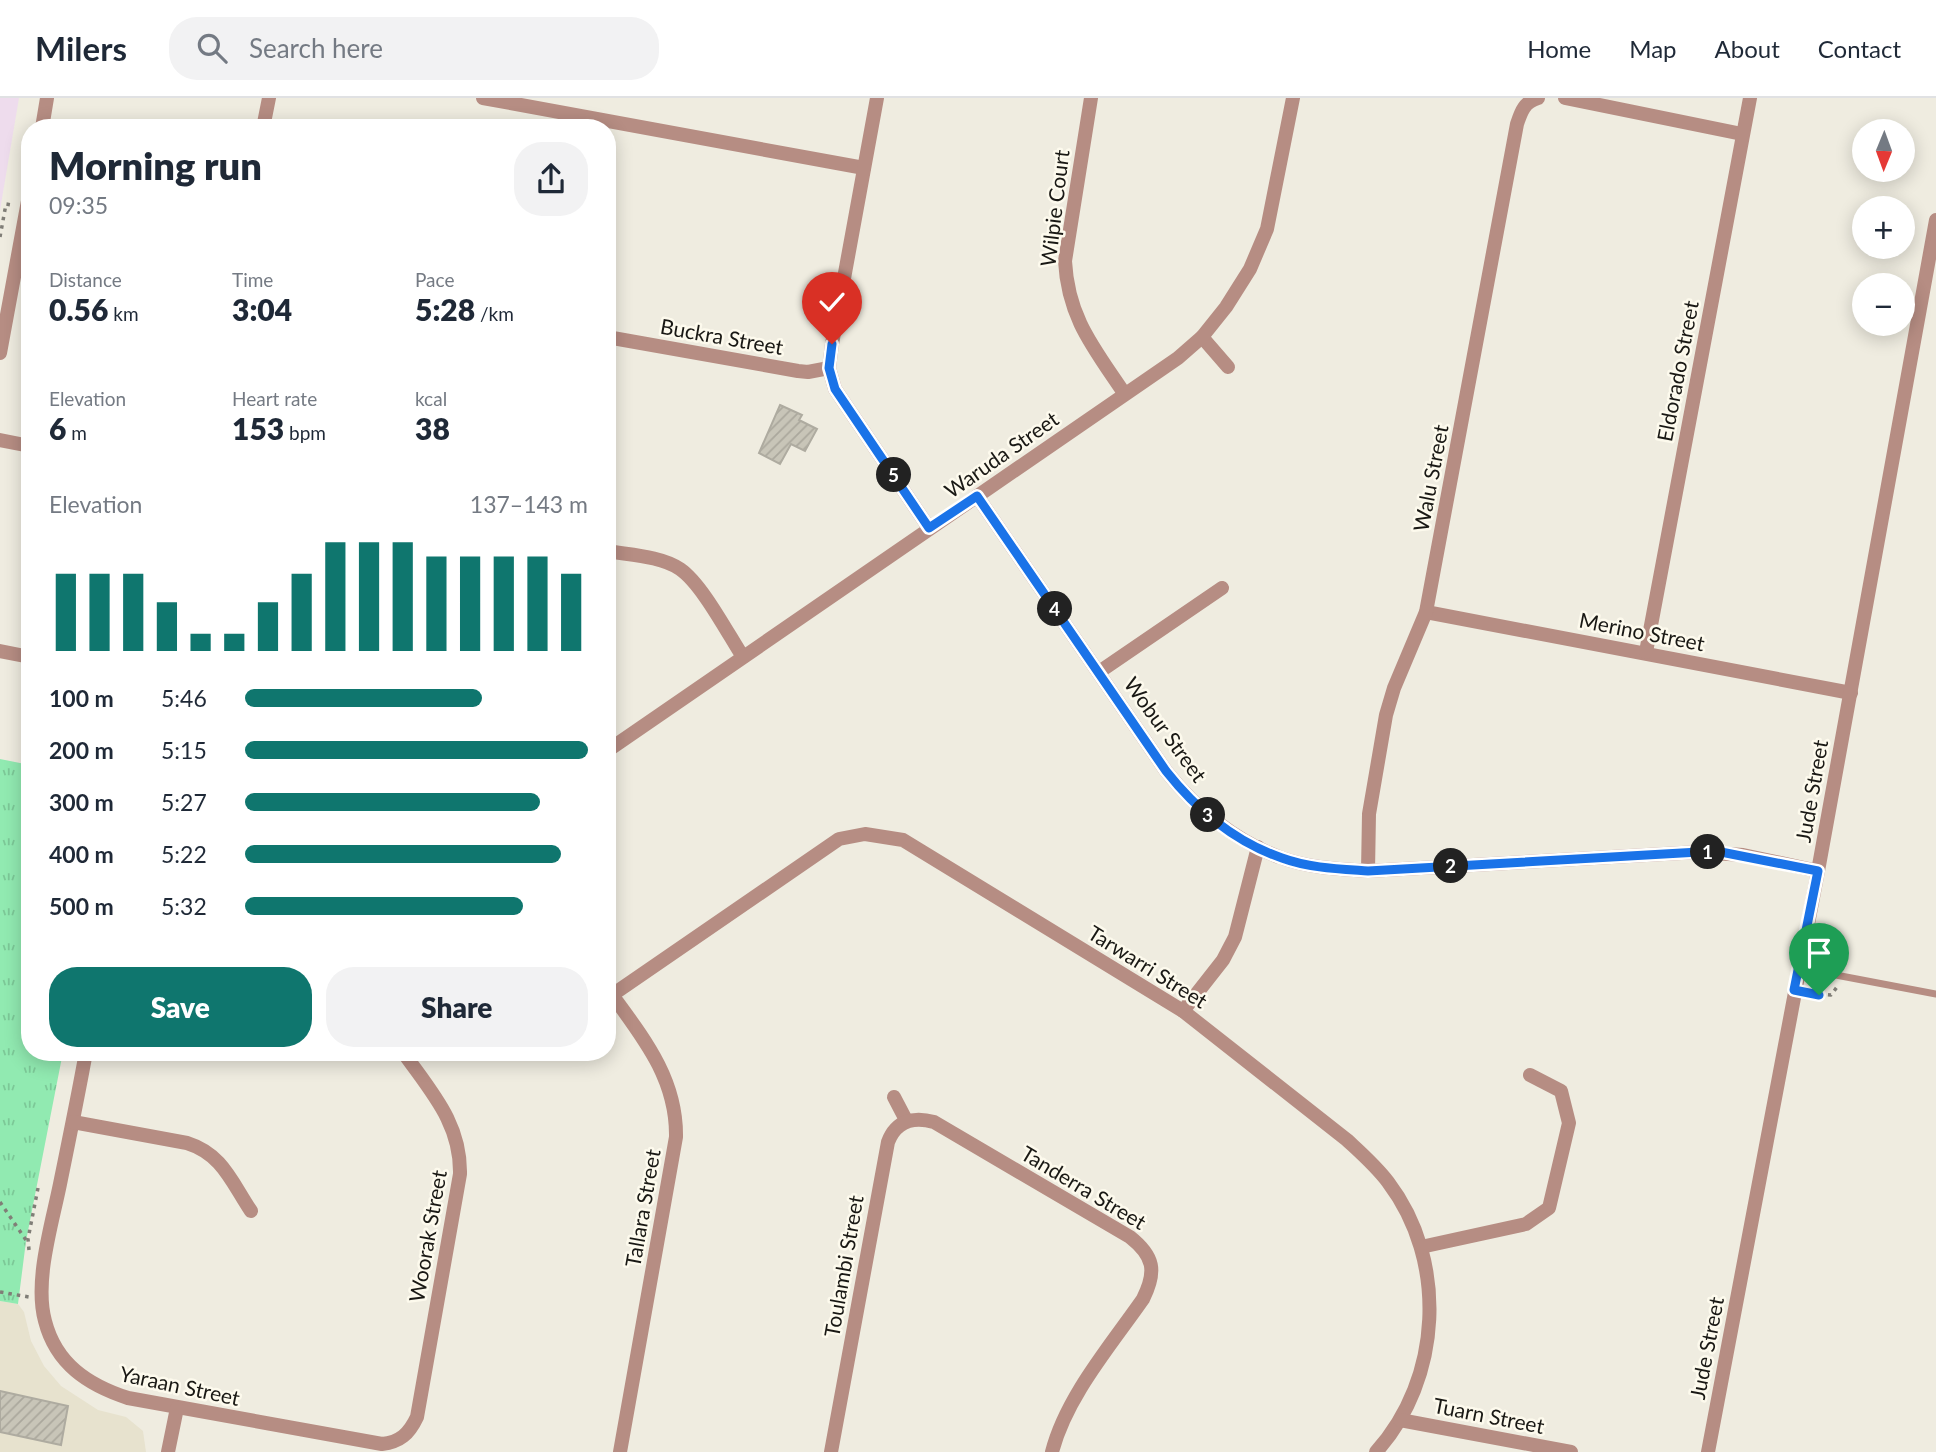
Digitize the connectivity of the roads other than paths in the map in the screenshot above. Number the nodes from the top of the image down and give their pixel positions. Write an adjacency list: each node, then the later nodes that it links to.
1 (47, 98): 10 (street)
2 (268, 98): 11 (street)
3 (483, 98): 12 (street)
4 (877, 98): 15 (street)
5 (1091, 98): 24 (street, Wilpie Court)
6 (1293, 98): 19 (street, Waruda Street)
7 (1538, 98): 31 (street, Walu Street)
8 (1565, 98): 14 (street)
9 (1750, 98): 14 (street, Eldorado Street)
10 (44, 119)
11 (264, 119)
12 (597, 119)
13 (616, 122): 15 (street)
14 (1742, 134): 33 (street, Eldorado Street)
15 (864, 168): 23 (street)
16 (1936, 220): 18 (street, Jude Street)
17 (21, 239): 21 (street)
18 (1930, 295): 37 (street, Jude Street)
19 (1202, 337): 22 (street); 24 (street, Waruda Street)
20 (616, 339): 23 (street, Buckra Street)
21 (0, 354)
22 (1228, 367)
23 (829, 368): 28 (street)
24 (1124, 393): 27 (street, Waruda Street)
25 (0, 440): 26 (street)
26 (21, 444)
27 (977, 496): 28 (street, Waruda Street); 36 (street, Wobur Street)
28 (929, 528): 35 (street, Waruda Street)
29 (616, 553): 35 (street)
30 (1222, 588): 36 (street)
31 (1426, 612): 33 (street, Merino Street); 40 (street, Walu Street)
32 (0, 652): 34 (street)
33 (1646, 652): 37 (street, Merino Street)
34 (21, 656)
35 (743, 657): 38 (street, Waruda Street)
36 (1099, 672): 39 (street, Wobur Street)
37 (1851, 693): 41 (street, Jude Street)
38 (616, 745)
39 (1258, 847): 40 (street, Wobur Street); 46 (street)
40 (1368, 871): 41 (street, Wobur Street)
41 (1818, 871): 42 (street, Jude Street)
42 (1798, 968): 44 (lane); 64 (street, Jude Street)
43 (616, 987): 46 (street, Tarwarri Street)
44 (1936, 994)
45 (616, 1000): 59 (street, Tallara Street)
46 (1184, 1011): 54 (street, Tarwarri Street)
47 (84, 1061): 52 (street, Yaraan Street)
48 (409, 1061): 57 (street, Woorak Street)
49 (1530, 1075): 54 (street)
50 (894, 1097): 51 (street)
51 (906, 1120): 60 (street, Toulambi Street); 61 (street, Tanderra Street)
52 (73, 1122): 53 (street); 55 (street, Yaraan Street)
53 (251, 1210)
54 (1421, 1247): 56 (street, Tarwarri Street)
55 (177, 1408): 57 (street, Yaraan Street); 58 (street)
56 (1400, 1420): 62 (street, Tarwarri Street); 63 (street, Tuarn Street)
57 (402, 1438)
58 (169, 1452)
59 (620, 1452)
60 (831, 1452)
61 (1052, 1452)
62 (1376, 1452)
63 (1571, 1452)
64 (1708, 1452)

